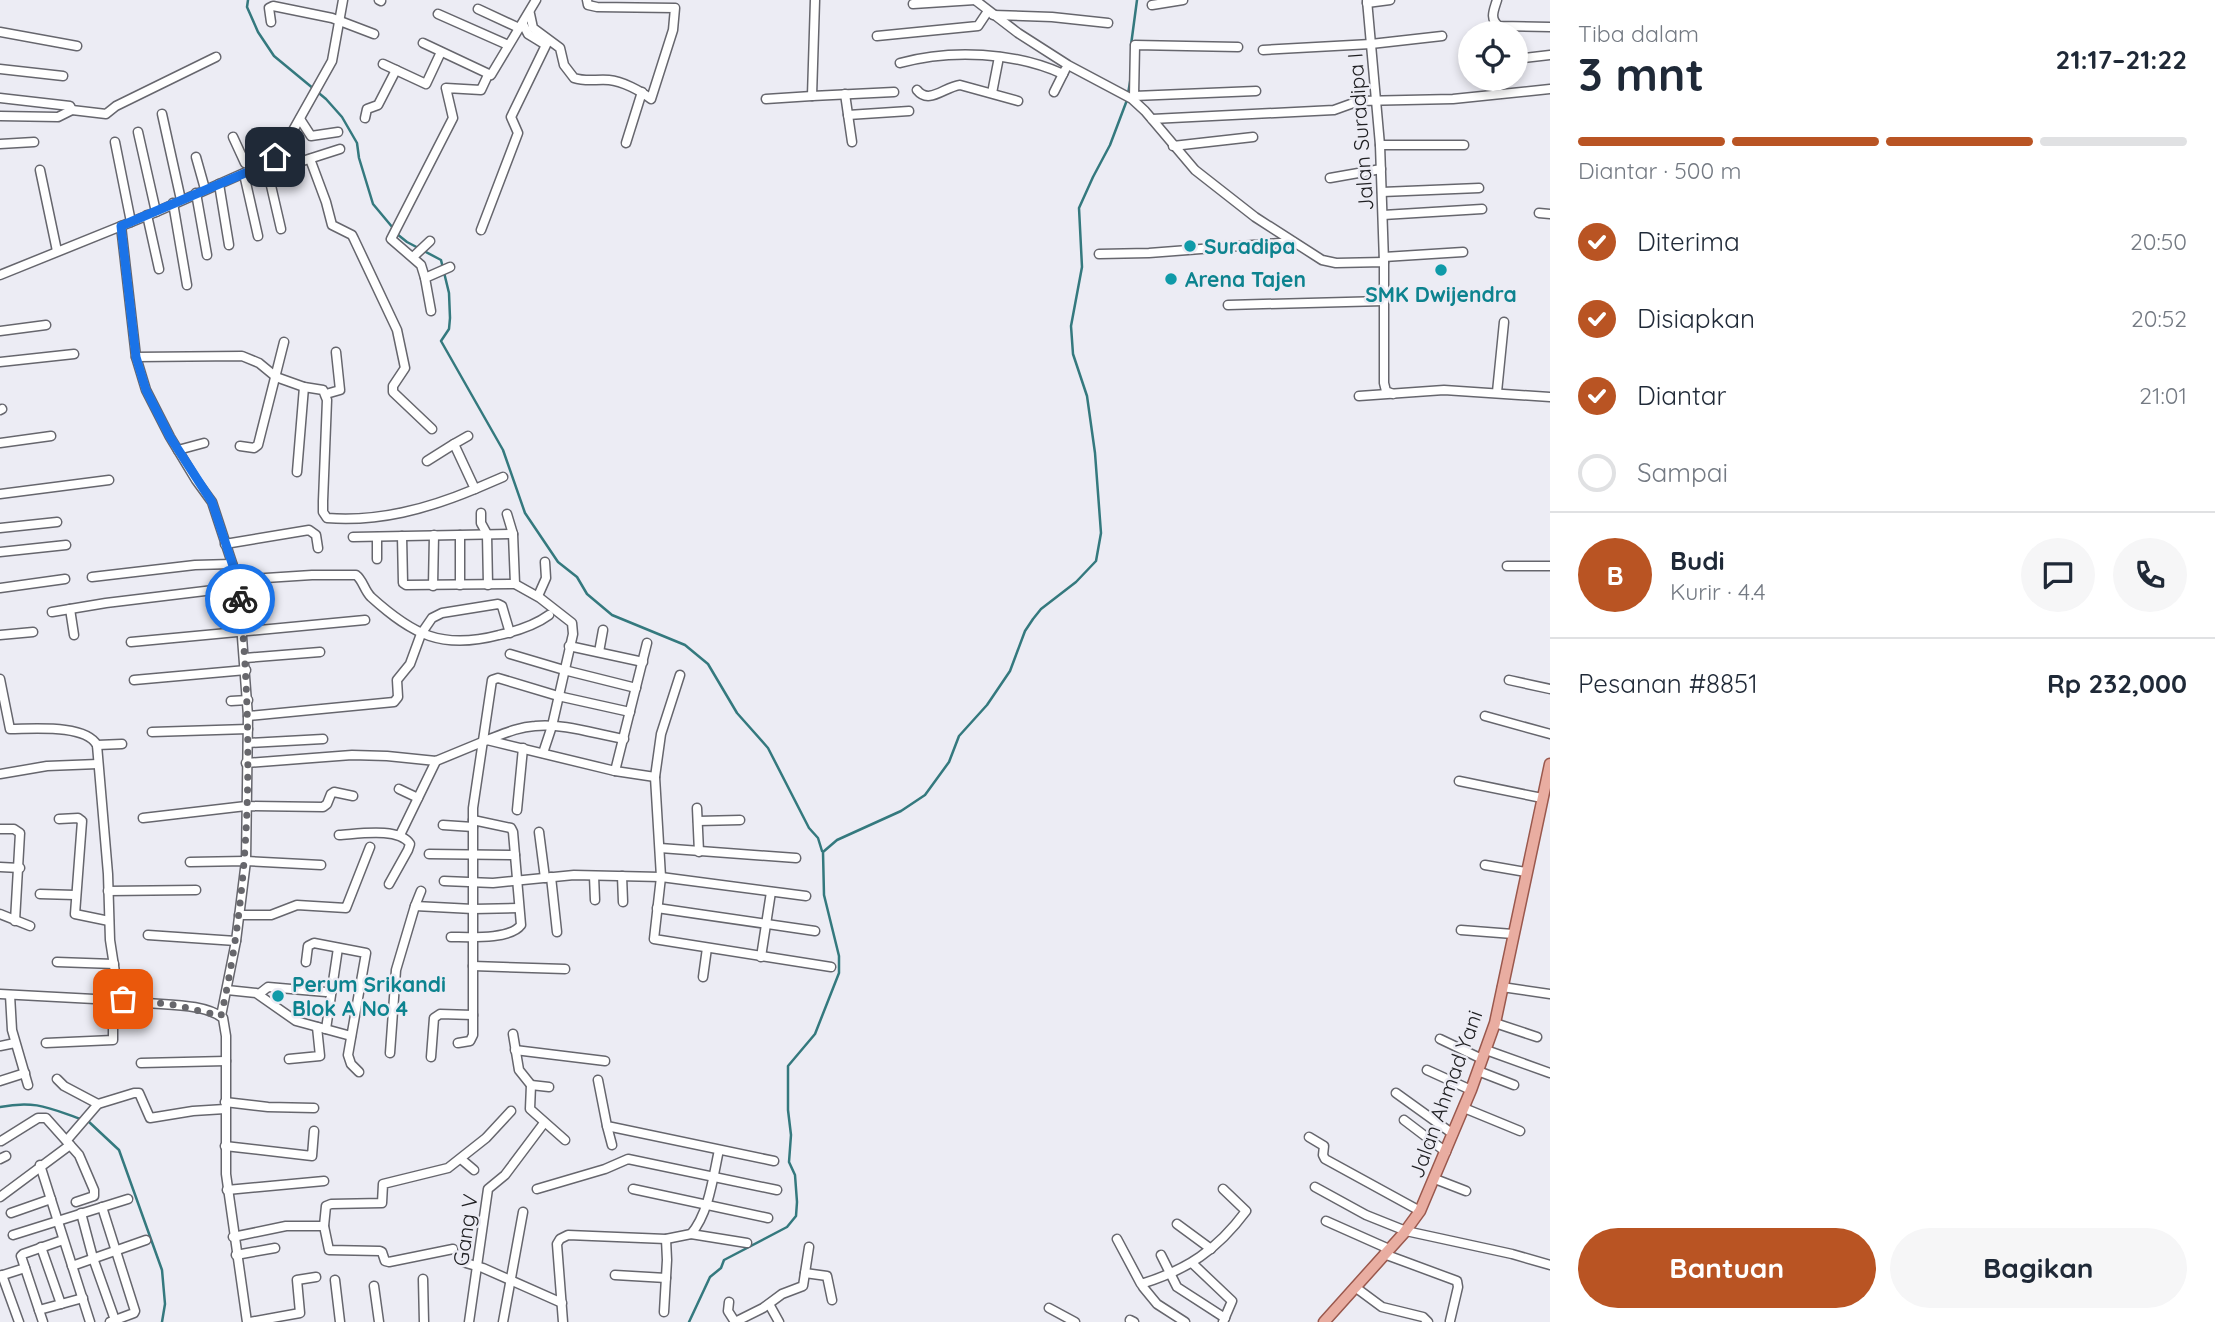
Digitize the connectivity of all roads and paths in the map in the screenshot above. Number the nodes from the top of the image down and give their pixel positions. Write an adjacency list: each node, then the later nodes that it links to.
1 (343, 0): 16 (street)
2 (536, 0): 15 (street)
3 (587, 0): 47 (street)
4 (815, 0): 52 (street)
5 (975, 0): 10 (street); 13 (street)
6 (1183, 0): 11 (street)
7 (1390, 0): 9 (street)
8 (1497, 0): 20 (street)
9 (1367, 1): 26 (street, Jalan Suradipa I)
10 (913, 4)
11 (1152, 5)
12 (478, 9): 19 (street)
13 (990, 13): 18 (street); 23 (street); 38 (street)
14 (438, 14): 27 (street)
15 (530, 14): 19 (street); 47 (street)
16 (339, 20): 17 (street); 22 (street); 64 (street)
17 (271, 22)
18 (1108, 23)
19 (521, 26): 27 (street); 102 (street)
20 (1550, 27)
21 (0, 32): 28 (street)
22 (374, 34)
23 (877, 36)
24 (1442, 36): 26 (street)
25 (423, 43): 31 (street)
26 (1371, 44): 30 (street); 56 (street, Jalan Suradipa I)
27 (508, 45): 42 (street)
28 (77, 46)
29 (1238, 47): 54 (street)
30 (1263, 50)
31 (441, 52): 40 (street); 42 (street)
32 (1550, 55): 35 (street)
33 (216, 57): 58 (street)
34 (999, 57): 36 (street); 41 (street); 50 (street)
35 (1528, 58)
36 (900, 63)
37 (383, 64): 40 (street)
38 (1068, 65): 41 (street); 54 (street)
39 (0, 69): 43 (street)
40 (396, 70): 63 (street)
41 (1063, 74): 49 (street)
42 (488, 75): 111 (street)
43 (63, 76)
44 (1550, 89): 56 (street)
45 (917, 90): 50 (street)
46 (1256, 90): 54 (street)
47 (642, 92): 73 (street)
48 (894, 92): 51 (street)
49 (1054, 92)
50 (992, 93): 57 (street)
51 (845, 94): 52 (street); 61 (street)
52 (812, 96): 55 (street)
53 (0, 98): 58 (street)
54 (1134, 98): 65 (street)
55 (766, 99)
56 (1376, 100): 65 (street); 75 (street, Jalan Suradipa I)
57 (1018, 101)
58 (72, 110): 62 (street)
59 (909, 111): 61 (street)
60 (162, 114): 93 (street)
61 (848, 115): 72 (street)
62 (0, 116)
63 (365, 118)
64 (300, 119): 67 (street); 80 (street)
65 (1153, 119): 77 (street)
66 (138, 132): 96 (street)
67 (338, 132)
68 (233, 137): 82 (street)
69 (1253, 137): 77 (street)
70 (34, 142): 74 (street)
71 (115, 142): 99 (street)
72 (852, 142)
73 (626, 143)
74 (0, 144)
75 (1380, 145): 76 (street); 84 (street, Jalan Suradipa I)
76 (1464, 145)
77 (1173, 146): 105 (street)
78 (340, 149): 81 (street)
79 (196, 157): 90 (street)
80 (275, 157): 81 (street); 83 (street)
81 (310, 159): 136 (street)
82 (245, 163)
83 (266, 164): 86 (street); 101 (street)
84 (1381, 169): 87 (street); 91 (street, Jalan Suradipa I)
85 (40, 170): 107 (street)
86 (244, 174): 88 (street); 103 (street)
87 (1330, 177)
88 (219, 184): 90 (street); 106 (street)
89 (1479, 188): 91 (street)
90 (205, 189): 92 (street)
91 (1382, 192): 98 (street, Jalan Suradipa I)
92 (196, 197): 93 (street); 110 (street)
93 (177, 202): 96 (street); 117 (street)
94 (1482, 209): 98 (street)
95 (1539, 213): 97 (street)
96 (151, 214): 99 (street); 114 (street)
97 (1550, 214)
98 (1383, 215): 112 (street, Jalan Suradipa I)
99 (131, 222): 100 (street)
100 (121, 226): 107 (street); 127 (street)
101 (281, 229)
102 (481, 230)
103 (258, 236)
104 (430, 241): 111 (street)
105 (1293, 242): 109 (street); 112 (street)
106 (229, 245)
107 (57, 251): 115 (street)
108 (1463, 253): 112 (street)
109 (1099, 254)
110 (207, 255)
111 (413, 257): 116 (street)
112 (1384, 260): 118 (street, Jalan Suradipa I)
113 (450, 267): 116 (street)
114 (159, 269)
115 (0, 275)
116 (425, 278): 120 (street)
117 (187, 285)
118 (1384, 301): 119 (street); 133 (street, Jalan Suradipa I)
119 (1228, 305)
120 (431, 311)
121 (1504, 322): 131 (street)
122 (46, 325): 123 (street)
123 (0, 331)
124 (284, 342): 129 (street)
125 (336, 352): 132 (street)
126 (74, 354): 128 (street)
127 (136, 357): 129 (street); 143 (street)
128 (0, 362)
129 (276, 377): 130 (street); 142 (street)
130 (304, 387): 132 (street); 145 (street)
131 (1497, 392): 133 (street); 135 (street)
132 (326, 394): 148 (street)
133 (1393, 394): 134 (street)
134 (1359, 396)
135 (1550, 397)
136 (432, 429)
137 (51, 436): 139 (street)
138 (468, 436): 141 (street)
139 (0, 443)
140 (204, 443): 143 (street)
141 (454, 444): 144 (street); 148 (street)
142 (240, 446)
143 (178, 450): 161 (street)
144 (427, 461)
145 (297, 472)
146 (503, 477): 148 (street)
147 (109, 480): 149 (street)
148 (475, 489)
149 (0, 494)
150 (481, 513): 154 (street)
151 (507, 514): 155 (street)
152 (57, 522): 153 (street)
153 (0, 528)
154 (486, 534): 155 (street); 157 (street); 175 (street)
155 (513, 534): 173 (street)
156 (434, 535): 157 (street); 158 (street); 176 (street)
157 (460, 535): 174 (street)
158 (402, 536): 160 (street); 176 (street)
159 (353, 537): 160 (street)
160 (377, 537): 165 (street)
161 (225, 544): 163 (street); 167 (street)
162 (66, 545): 164 (street)
163 (318, 548)
164 (0, 552)
165 (377, 559)
166 (545, 562): 178 (street)
167 (232, 564): 170 (street); 172 (street)
168 (1507, 566): 169 (street)
169 (1550, 566)
170 (92, 577)
171 (65, 579): 177 (street)
172 (237, 584): 179 (street); 183 (street); 187 (street)
173 (515, 584): 175 (street); 178 (street)
174 (460, 585): 175 (street); 176 (street)
175 (488, 585)
176 (433, 586)
177 (0, 588)
178 (538, 596): 192 (street)
179 (70, 610): 180 (street); 189 (street)
180 (52, 612)
181 (549, 615): 186 (street)
182 (365, 620): 183 (street)
183 (242, 630): 190 (street); 196 (street)
184 (603, 630): 194 (street)
185 (33, 632): 188 (street)
186 (510, 633): 187 (street); 187 (street)
187 (421, 634): 210 (street)
188 (0, 635)
189 (74, 635)
190 (131, 642)
191 (648, 643): 197 (street)
192 (569, 646): 194 (street); 199 (street)
193 (320, 652): 196 (street)
194 (599, 652): 197 (street)
195 (510, 654): 199 (street)
196 (245, 659): 198 (street)
197 (643, 662): 204 (street)
198 (246, 670): 202 (street); 207 (street)
199 (564, 670): 204 (street); 206 (street)
200 (680, 675): 232 (street)
201 (0, 678): 213 (street)
202 (134, 680)
203 (1509, 680): 205 (street)
204 (636, 688): 209 (street)
205 (1550, 689)
206 (558, 696): 209 (street); 212 (street); 220 (street)
207 (247, 700): 208 (street); 210 (street)
208 (231, 701)
209 (630, 712): 219 (street)
210 (248, 716): 214 (street)
211 (1485, 716): 217 (street)
212 (552, 726): 219 (street); 220 (street); 225 (street)
213 (10, 729): 215 (street); 223 (street)
214 (248, 729): 216 (street); 221 (street)
215 (0, 730)
216 (152, 732)
217 (1550, 734)
218 (323, 738): 221 (street)
219 (624, 739): 230 (street)
220 (485, 740): 224 (street); 226 (street); 245 (street)
221 (247, 743): 227 (street)
222 (122, 744): 223 (street)
223 (98, 745): 228 (street)
224 (523, 748): 225 (street); 240 (street)
225 (543, 753): 230 (street)
226 (436, 761): 227 (street); 236 (street)
227 (246, 763): 238 (street)
228 (98, 764): 231 (street); 274 (street)
229 (1550, 764): 237 (main road, Jalan Ahmad Yani)
230 (615, 771): 232 (street)
231 (0, 774)
232 (655, 777): 252 (street)
233 (1459, 781): 237 (street)
234 (399, 789): 236 (street)
235 (353, 796): 238 (street)
236 (418, 798): 250 (street)
237 (1542, 798): 264 (main road, Jalan Ahmad Yani)
238 (246, 806): 241 (street); 258 (street)
239 (697, 808): 244 (street)
240 (517, 810)
241 (144, 818)
242 (59, 819): 278 (street)
243 (740, 820): 244 (street)
244 (698, 821): 253 (street)
245 (473, 823): 246 (street); 255 (street); 256 (street)
246 (443, 825)
247 (0, 829): 263 (street)
248 (539, 832): 268 (street)
249 (339, 835): 250 (street)
250 (400, 835): 272 (street)
251 (370, 846): 287 (street)
252 (660, 848): 253 (street); 267 (street)
253 (699, 852): 257 (street)
254 (429, 854): 255 (street)
255 (474, 855): 256 (street); 271 (street)
256 (515, 855): 270 (street)
257 (796, 858)
258 (246, 861): 259 (street); 260 (street); 287 (street)
259 (190, 862)
260 (321, 865)
261 (1486, 865): 264 (street)
262 (0, 867): 263 (street)
263 (20, 868): 288 (street)
264 (1526, 872): 295 (main road, Jalan Ahmad Yani)
265 (594, 876): 266 (street); 268 (street); 280 (street)
266 (622, 876): 267 (street); 281 (street)
267 (661, 877): 276 (street); 284 (street)
268 (548, 878): 270 (street); 294 (street)
269 (444, 881): 271 (street)
270 (517, 881): 271 (street); 283 (street)
271 (473, 883): 285 (street)
272 (389, 884)
273 (196, 890): 274 (street)
274 (108, 891): 289 (street)
275 (421, 891): 282 (street)
276 (771, 892): 279 (street); 290 (street)
277 (40, 894): 278 (street)
278 (75, 895): 289 (street)
279 (806, 896)
280 (595, 900)
281 (623, 902)
282 (415, 906): 285 (street); 331 (street)
283 (519, 908): 285 (street); 298 (street)
284 (657, 908): 290 (street); 301 (street)
285 (473, 909): 298 (street)
286 (0, 914): 288 (street)
287 (239, 915): 299 (street)
288 (15, 921): 291 (street)
289 (109, 921): 305 (street)
290 (766, 923): 293 (street); 302 (street)
291 (30, 926)
292 (1461, 930): 295 (street)
293 (815, 931)
294 (557, 932)
295 (1513, 934): 310 (main road, Jalan Ahmad Yani)
296 (148, 935): 299 (street)
297 (451, 937): 298 (street)
298 (473, 937): 306 (street)
299 (236, 941): 311 (street)
300 (338, 948): 304 (street); 321 (street); 323 (street)
301 (707, 948): 302 (street); 309 (street)
302 (761, 957): 307 (street)
303 (57, 962): 305 (street)
304 (306, 962)
305 (114, 964): 317 (street)
306 (472, 966): 308 (street); 318 (street)
307 (831, 967)
308 (565, 969)
309 (703, 976)
310 (1502, 987): 315 (street); 320 (main road, Jalan Ahmad Yani)
311 (227, 990): 314 (street); 319 (street)
312 (326, 992): 314 (street)
313 (0, 994): 316 (street)
314 (259, 994): 321 (street)
315 (1550, 994)
316 (10, 995): 317 (street); 326 (street)
317 (116, 999): 319 (street); 327 (street)
318 (473, 1015): 328 (street); 333 (street)
319 (221, 1016): 335 (street)
320 (1494, 1023): 324 (street); 332 (main road, Jalan Ahmad Yani)
321 (322, 1028): 323 (street); 334 (street)
322 (513, 1034): 330 (street)
323 (351, 1035): 340 (street)
324 (1537, 1037)
325 (1440, 1039): 332 (street)
326 (15, 1043): 329 (street); 341 (street)
327 (46, 1043)
328 (458, 1043)
329 (0, 1046)
330 (515, 1050): 336 (street); 347 (street)
331 (390, 1053)
332 (1484, 1055): 339 (main road, Jalan Ahmad Yani); 342 (street)
333 (431, 1057)
334 (289, 1059)
335 (226, 1061): 337 (street); 353 (street)
336 (605, 1061)
337 (141, 1063)
338 (1427, 1070): 350 (street)
339 (1478, 1071): 348 (street); 350 (main road, Jalan Ahmad Yani)
340 (359, 1072)
341 (25, 1073): 345 (street); 346 (street)
342 (1550, 1073)
343 (57, 1079): 352 (street)
344 (598, 1080): 359 (street)
345 (0, 1081)
346 (28, 1085)
347 (531, 1085): 349 (street); 358 (street)
348 (1514, 1085)
349 (549, 1087)
350 (1471, 1090): 355 (main road, Jalan Ahmad Yani)
351 (1396, 1093): 362 (street)
352 (98, 1104): 353 (street); 366 (street)
353 (225, 1106): 354 (street); 368 (street)
354 (314, 1108)
355 (1464, 1108): 361 (street); 362 (main road, Jalan Ahmad Yani)
356 (511, 1111): 371 (street)
357 (1404, 1120): 370 (street)
358 (544, 1123): 364 (street); 423 (street, Gang V)
359 (607, 1126): 367 (street); 369 (street)
360 (314, 1131): 368 (street)
361 (1520, 1131)
362 (1454, 1134): 370 (main road, Jalan Ahmad Yani)
363 (1309, 1138): 391 (street)
364 (565, 1140)
365 (1, 1141): 366 (street)
366 (68, 1142): 373 (street); 388 (street)
367 (612, 1145)
368 (225, 1146): 383 (street)
369 (719, 1150): 372 (street); 375 (street)
370 (1446, 1152): 376 (main road, Jalan Ahmad Yani)
371 (461, 1159): 374 (street); 399 (street)
372 (774, 1161)
373 (40, 1166): 385 (street); 386 (street)
374 (474, 1171)
375 (712, 1177): 379 (street); 382 (street); 389 (street)
376 (1435, 1179): 384 (street); 391 (main road, Jalan Ahmad Yani)
377 (324, 1181): 383 (street)
378 (1315, 1187): 400 (street)
379 (537, 1189)
380 (633, 1189): 389 (street)
381 (1223, 1189): 413 (street)
382 (777, 1190)
383 (227, 1191): 403 (street)
384 (1466, 1191)
385 (0, 1197)
386 (51, 1199): 393 (street); 397 (street)
387 (128, 1199): 390 (street)
388 (75, 1202)
389 (705, 1205): 395 (street); 401 (street)
390 (103, 1207): 394 (street); 414 (street)
391 (1420, 1211): 400 (main road, Jalan Ahmad Yani)
392 (523, 1212): 433 (street)
393 (11, 1213)
394 (81, 1213): 397 (street); 418 (street)
395 (768, 1219)
396 (1326, 1220): 415 (street)
397 (58, 1221): 402 (street); 406 (street)
398 (1177, 1224): 413 (street)
399 (324, 1226): 403 (street); 412 (street)
400 (1406, 1231): 415 (main road, Jalan Ahmad Yani); 421 (street)
401 (691, 1234): 404 (street); 408 (street)
402 (13, 1235)
403 (233, 1237): 416 (street)
404 (666, 1239): 431 (street); 440 (street)
405 (1117, 1239): 427 (street)
406 (63, 1240): 409 (street); 422 (street)
407 (146, 1240): 414 (street)
408 (747, 1243)
409 (41, 1247): 424 (street); 441 (street)
410 (809, 1247): 425 (street)
411 (275, 1248): 416 (street)
412 (453, 1249)
413 (1211, 1249): 420 (street)
414 (116, 1251): 418 (street); 447 (street)
415 (1387, 1251): 436 (main road, Jalan Ahmad Yani); 448 (street)
416 (236, 1255): 452 (street)
417 (1161, 1255): 427 (street)
418 (93, 1258): 422 (street); 447 (street)
419 (466, 1263): 423 (street)
420 (1192, 1263): 427 (street); 446 (street)
421 (1550, 1265)
422 (72, 1266): 437 (street)
423 (477, 1266): 433 (street); 456 (street, Gang V)
424 (25, 1268): 428 (street); 444 (street)
425 (805, 1273): 438 (street); 442 (street)
426 (615, 1275): 431 (street)
427 (1170, 1275): 446 (street)
428 (1, 1276): 449 (street)
429 (316, 1278): 452 (street)
430 (423, 1279): 455 (street)
431 (666, 1279): 445 (street)
432 (335, 1280): 453 (street)
433 (511, 1280): 440 (street); 457 (street)
434 (374, 1286): 454 (street)
435 (1143, 1287): 462 (street)
436 (1355, 1287): 463 (main road, Jalan Ahmad Yani); 464 (street)
437 (83, 1298): 441 (street); 451 (street)
438 (832, 1300)
439 (729, 1302): 459 (street)
440 (562, 1303): 458 (street)
441 (61, 1304): 444 (street)
442 (769, 1304): 459 (street); 460 (street)
443 (1049, 1308): 461 (street)
444 (39, 1310): 450 (street)
445 (664, 1312)
446 (1224, 1320)
447 (113, 1321)
448 (1450, 1321)
449 (19, 1322)
450 (43, 1322)
451 (90, 1322)
452 (248, 1322)
453 (341, 1322)
454 (379, 1322)
455 (424, 1322)
456 (468, 1322)
457 (503, 1322)
458 (563, 1322)
459 (735, 1322)
460 (779, 1322)
461 (1075, 1322)
462 (1185, 1322)
463 (1324, 1322)
464 (1428, 1322)

